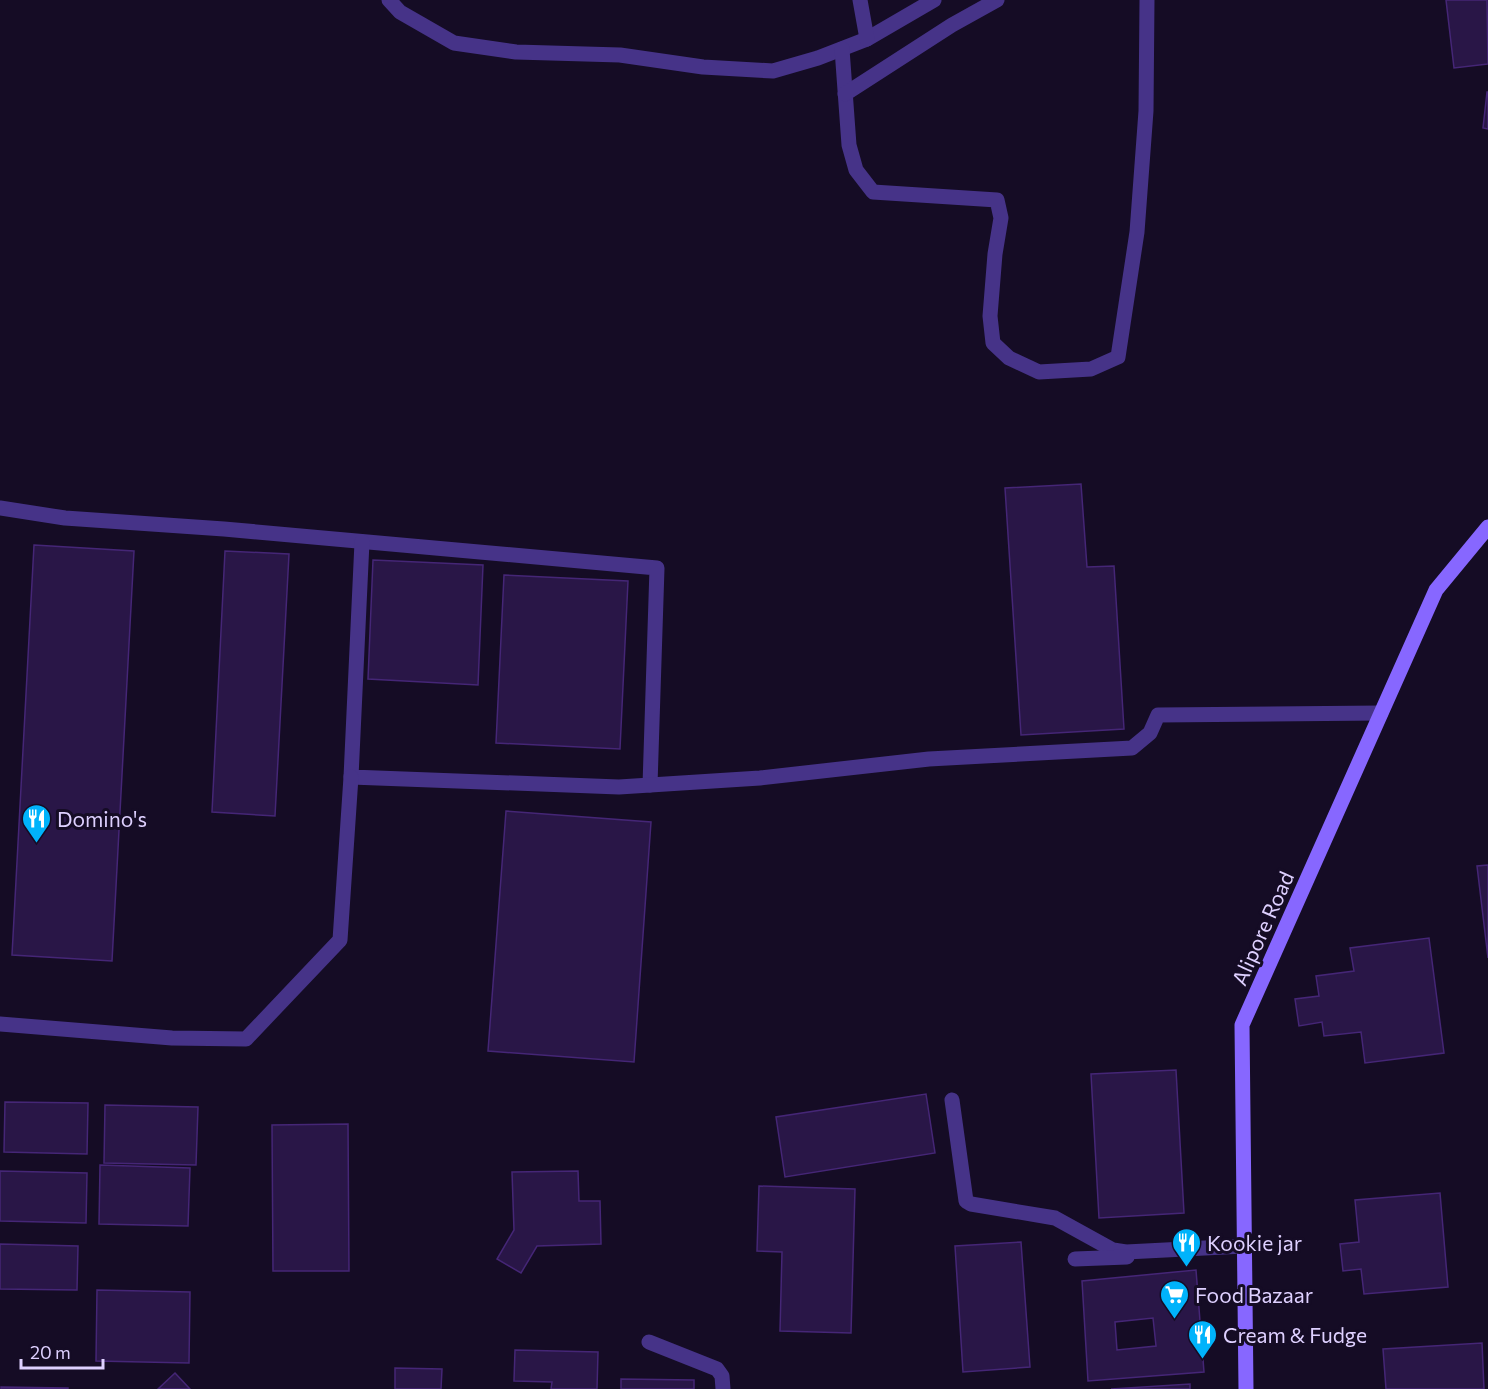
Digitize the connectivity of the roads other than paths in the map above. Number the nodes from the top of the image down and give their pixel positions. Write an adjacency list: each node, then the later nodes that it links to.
1 (389, 0): 7 (lane)
2 (860, 0): 6 (lane)
3 (934, 0): 6 (lane)
4 (997, 0): 8 (lane)
5 (1147, 0): 8 (lane)
6 (867, 39): 7 (lane)
7 (842, 48): 8 (lane)
8 (845, 94)
9 (0, 508): 11 (lane)
10 (1488, 527): 12 (main road, Alipore Road)
11 (362, 542): 13 (lane); 14 (lane)
12 (1381, 713): 14 (lane); 17 (main road, Alipore Road)
13 (351, 777): 14 (lane); 15 (lane)
14 (650, 785)
15 (0, 1024)
16 (952, 1100): 17 (lane)
17 (1244, 1250): 18 (lane); 21 (main road, Alipore Road)
18 (1075, 1259)
19 (649, 1342): 20 (lane)
20 (723, 1389)
21 (1246, 1389)

